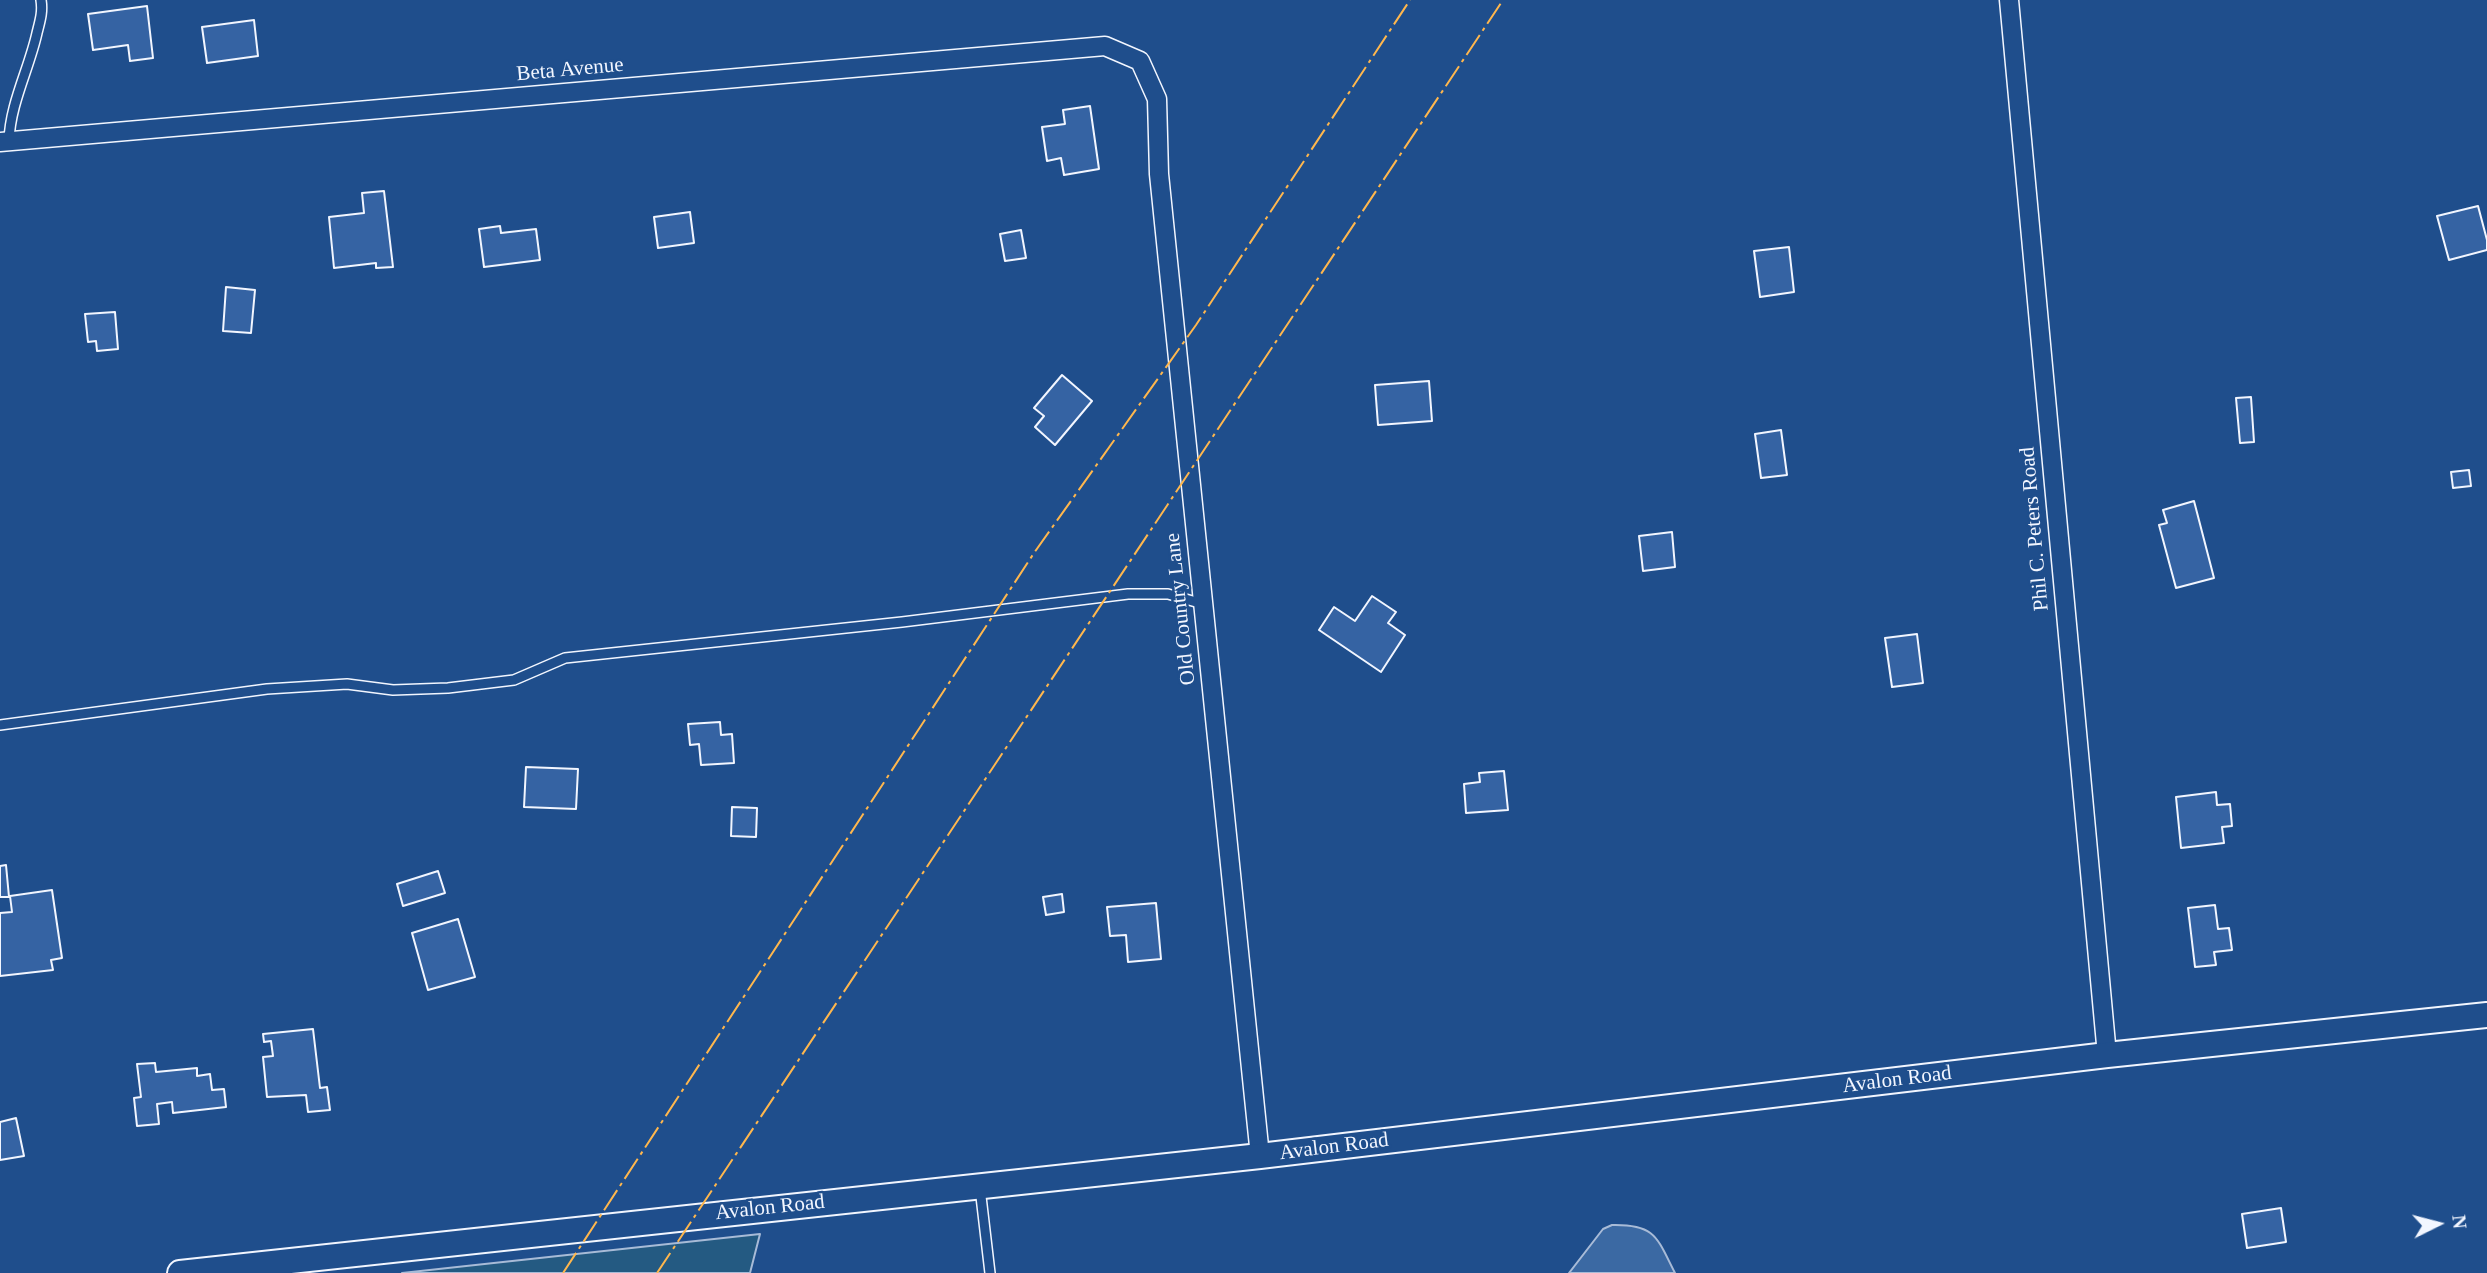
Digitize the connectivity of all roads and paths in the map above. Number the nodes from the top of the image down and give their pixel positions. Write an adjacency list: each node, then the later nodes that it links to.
1 (41, 0): 4 (lane)
2 (2009, 0): 8 (street, Phil C. Peters Road)
3 (1140, 61): 4 (street, Beta Avenue); 5 (street, Old Country Lane)
4 (4, 141)
5 (1203, 604): 6 (lane); 9 (street, Old Country Lane)
6 (0, 725)
7 (2487, 1015): 8 (main road, Avalon Road)
8 (2108, 1055): 9 (main road, Avalon Road)
9 (1260, 1156): 10 (main road, Avalon Road)
10 (980, 1186): 11 (main road, Avalon Road); 12 (lane)
11 (180, 1273)
12 (990, 1273)

